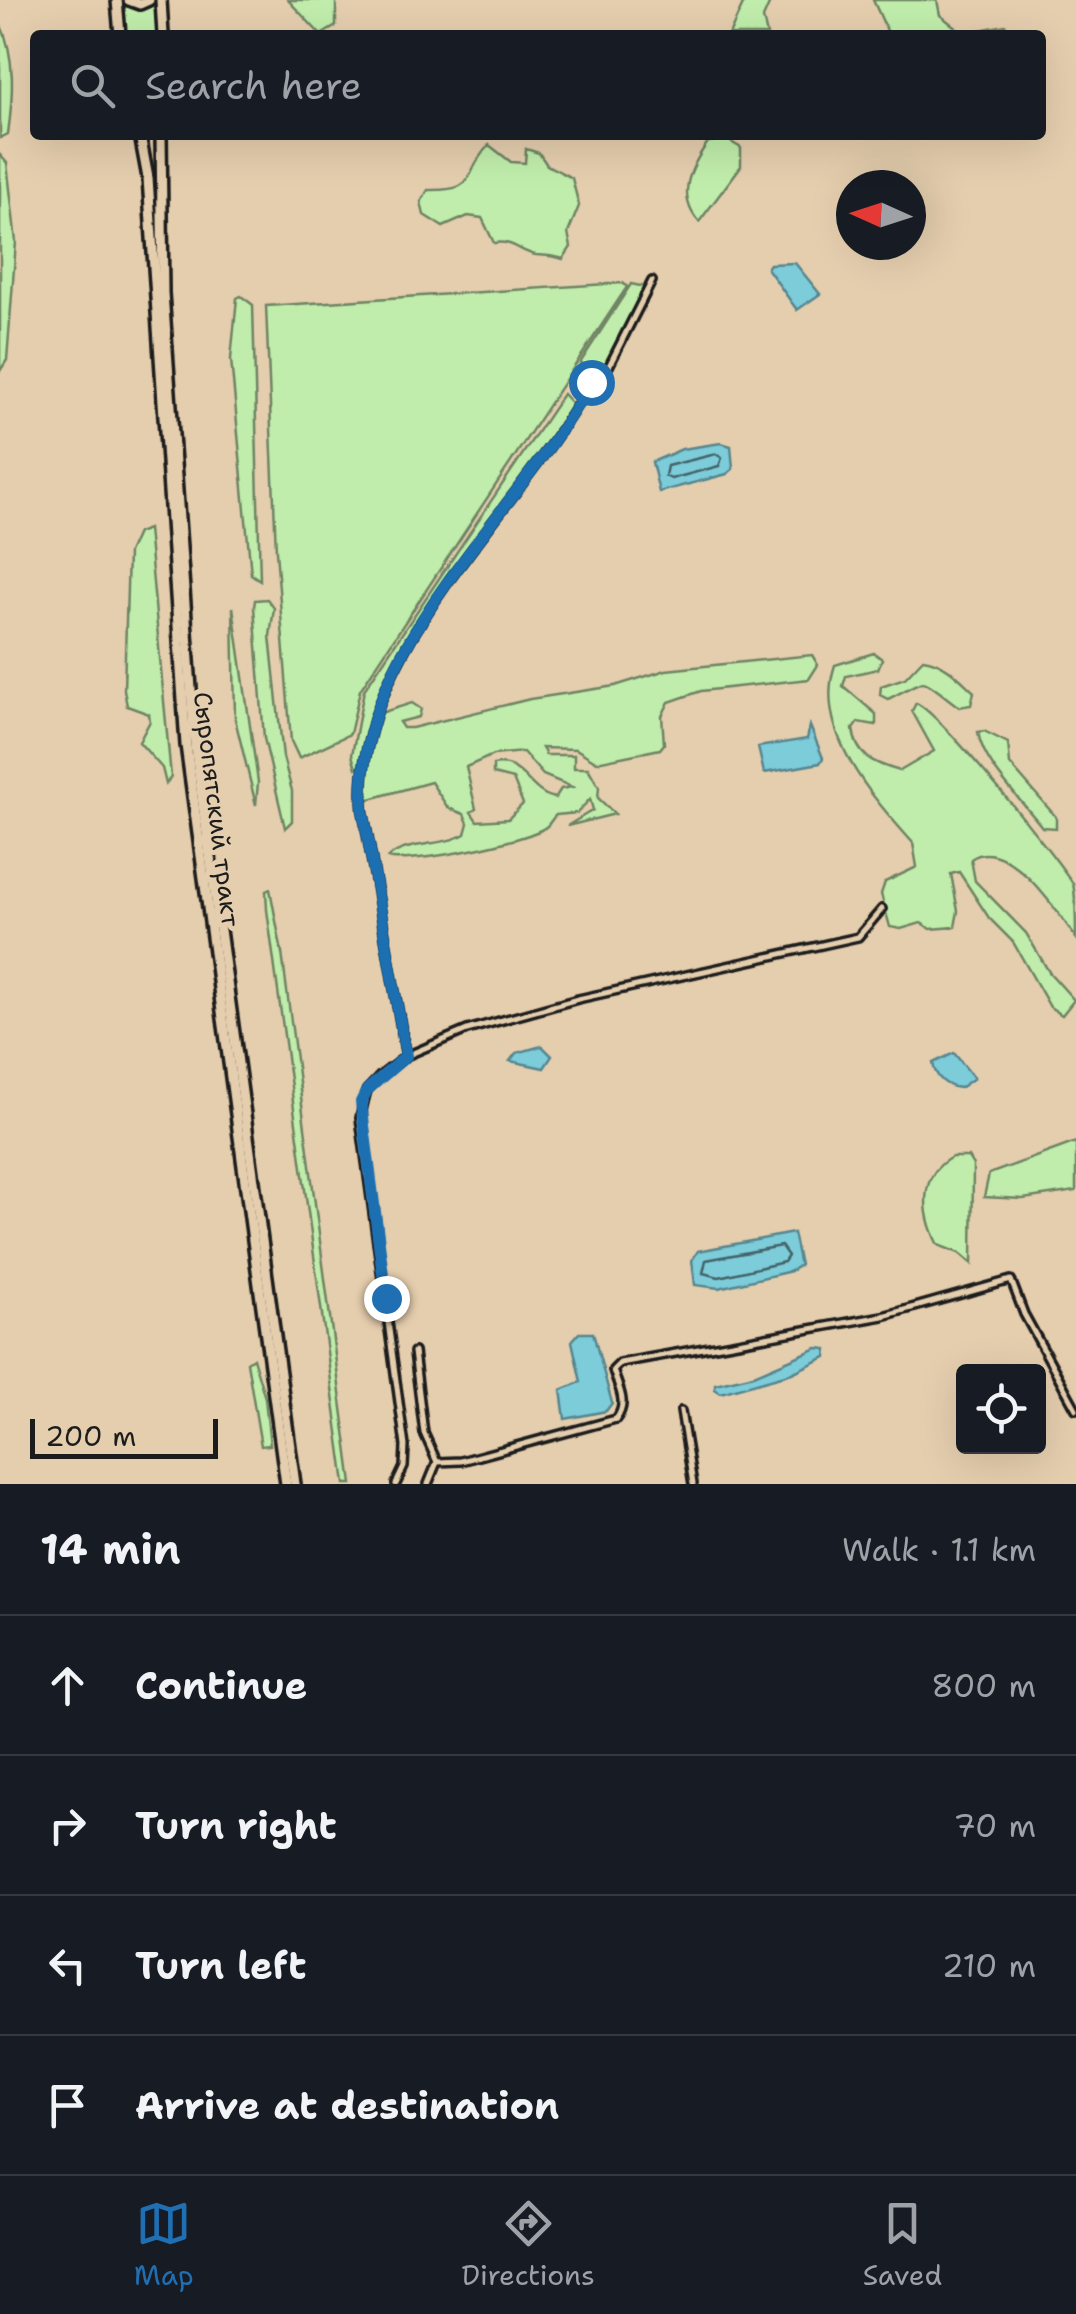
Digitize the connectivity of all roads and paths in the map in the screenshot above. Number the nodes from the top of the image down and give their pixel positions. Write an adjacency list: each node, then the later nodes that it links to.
1 (116, 0): 5 (main road)
2 (129, 0): 3 (main road)
3 (149, 0)
4 (161, 0): 6 (main road)
5 (119, 30)
6 (163, 30)
7 (141, 140): 16 (main road, Сыропятский тракт)
8 (161, 140): 17 (main road, Сыропятский тракт)
9 (652, 280): 11 (street)
10 (882, 909): 11 (street)
11 (406, 1056): 18 (street)
12 (414, 1352): 15 (street)
13 (1076, 1409): 15 (street)
14 (680, 1411): 20 (street)
15 (436, 1462): 19 (street)
16 (286, 1484)
17 (295, 1484)
18 (396, 1484)
19 (428, 1484)
20 (693, 1484)

